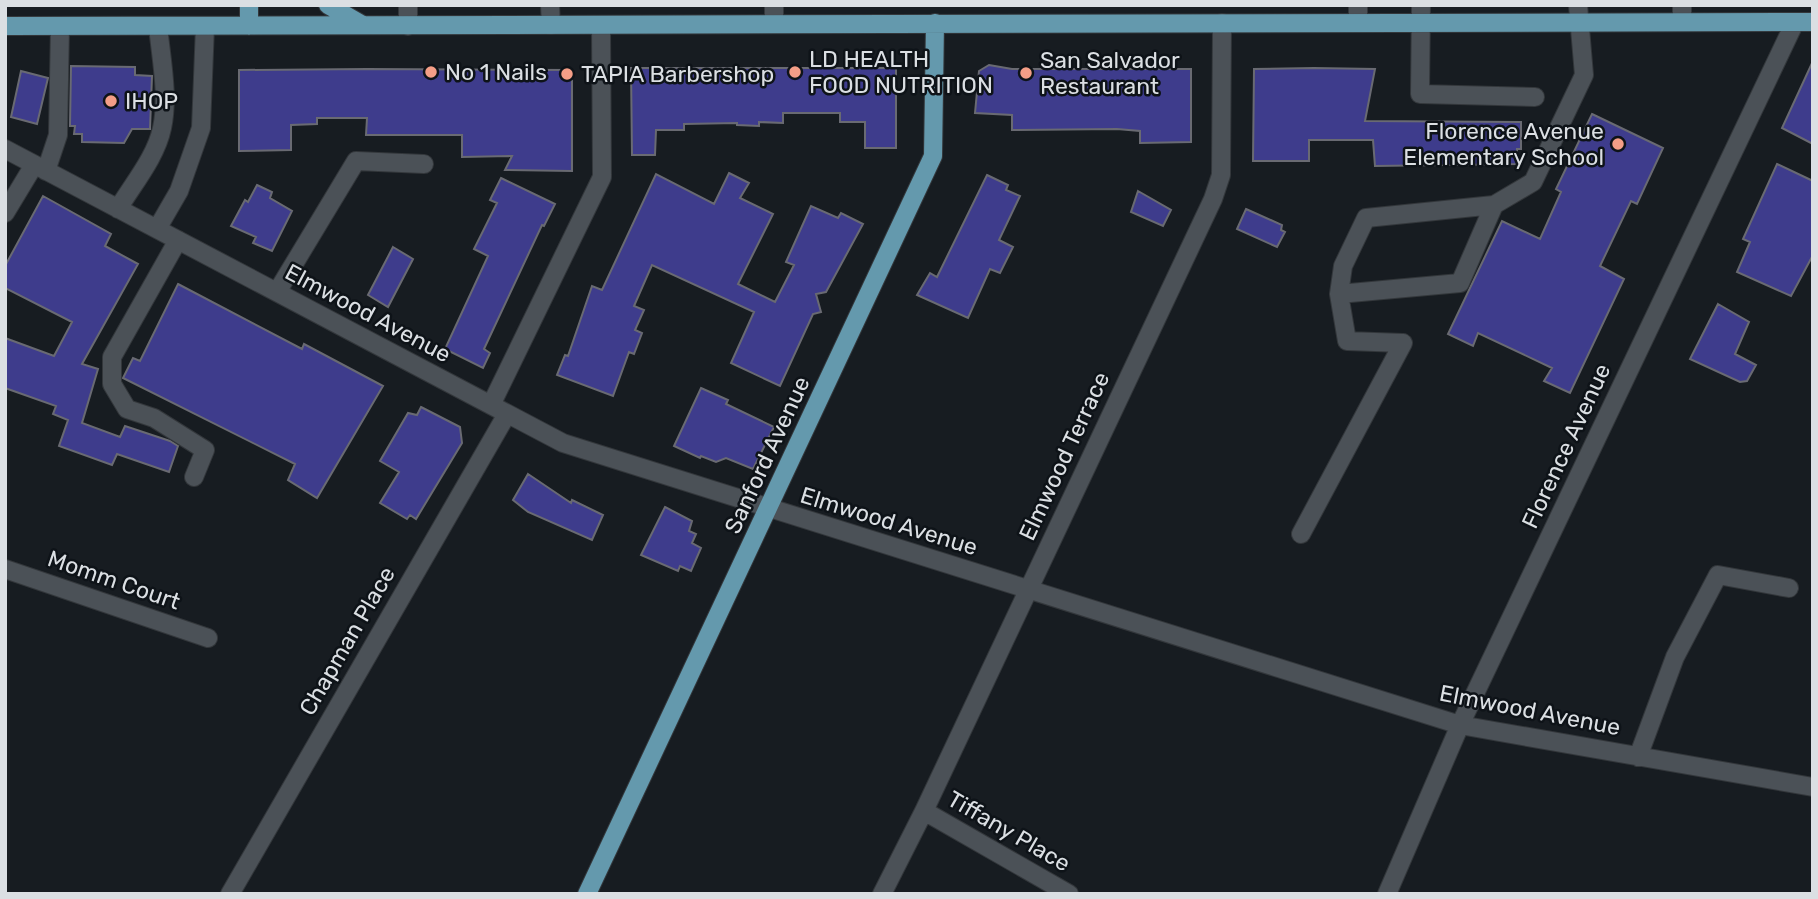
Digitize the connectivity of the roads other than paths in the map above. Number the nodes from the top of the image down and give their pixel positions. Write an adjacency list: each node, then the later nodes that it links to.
1 (249, 5): 19 (main road)
2 (328, 5): 20 (main road)
3 (408, 5): 21 (street)
4 (550, 5): 14 (street)
5 (775, 5): 13 (street)
6 (1358, 14): 7 (main road); 12 (main road)
7 (1421, 14): 8 (main road); 23 (street)
8 (1579, 14): 9 (main road); 27 (street)
9 (1682, 14): 10 (main road)
10 (1804, 22): 42 (street, Florence Avenue)
11 (935, 23): 12 (main road); 13 (main road); 36 (main road, Sanford Avenue)
12 (1222, 23): 40 (street, Elmwood Terrace)
13 (774, 24): 22 (main road)
14 (551, 25): 21 (main road); 22 (main road)
15 (5, 26): 16 (main road)
16 (60, 26): 17 (main road); 26 (street)
17 (159, 26): 18 (main road); 28 (street)
18 (205, 26): 19 (main road); 30 (street)
19 (249, 26): 20 (main road)
20 (367, 26): 21 (main road)
21 (408, 26)
22 (601, 26): 34 (street, Chapman Place)
23 (1535, 97)
24 (5, 149): 26 (street, Elmwood Avenue)
25 (424, 164): 32 (street)
26 (40, 168): 28 (street, Elmwood Avenue); 29 (street)
27 (1494, 205): 33 (street); 33 (street)
28 (118, 209): 30 (street, Elmwood Avenue)
29 (5, 213)
30 (157, 229): 31 (street, Elmwood Avenue)
31 (178, 240): 32 (street, Elmwood Avenue); 35 (street)
32 (277, 292): 34 (street, Elmwood Avenue)
33 (1339, 293): 37 (street)
34 (499, 409): 36 (street, Elmwood Avenue); 46 (street, Chapman Place)
35 (194, 477)
36 (769, 509): 40 (street, Elmwood Avenue); 47 (main road, Sanford Avenue)
37 (1301, 534)
38 (5, 569): 41 (street, Momm Court)
39 (1788, 588): 43 (street)
40 (1028, 590): 42 (street, Elmwood Avenue); 45 (street, Elmwood Terrace)
41 (208, 638)
42 (1460, 725): 43 (street, Elmwood Avenue); 50 (street, Florence Avenue)
43 (1639, 757): 44 (street, Elmwood Avenue)
44 (1813, 787)
45 (924, 811): 48 (street, Elmwood Terrace); 49 (street, Tiffany Place)
46 (229, 894)
47 (587, 894)
48 (882, 894)
49 (1069, 894)
50 (1387, 894)

